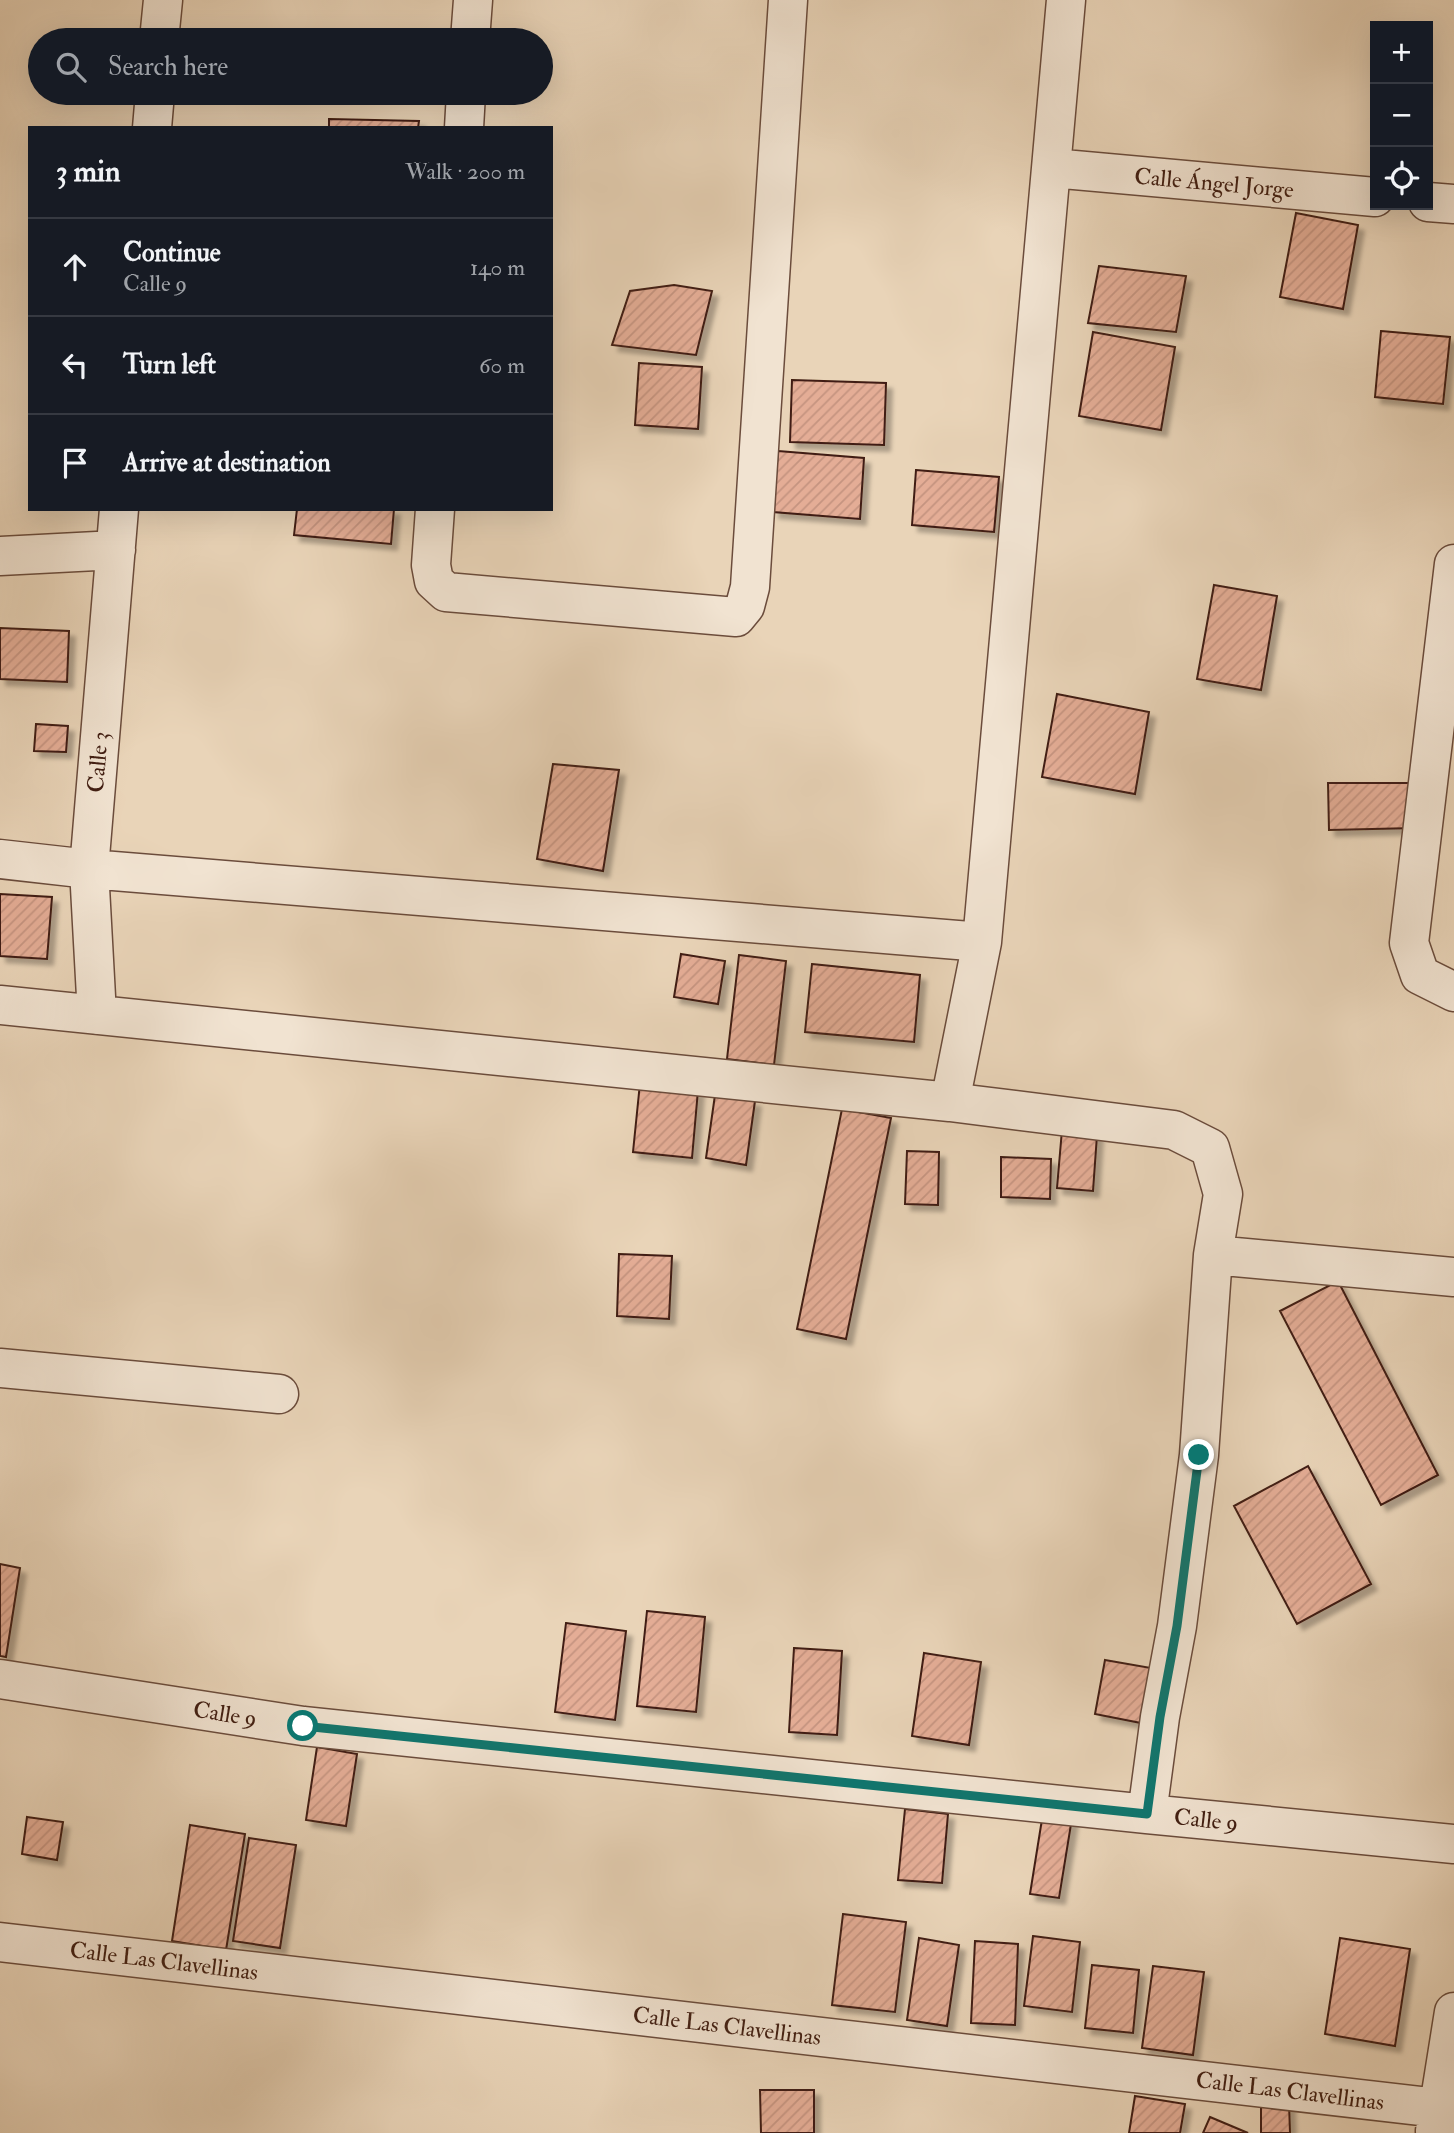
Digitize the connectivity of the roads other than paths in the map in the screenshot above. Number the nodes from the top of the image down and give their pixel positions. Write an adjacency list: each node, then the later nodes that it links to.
1 (163, 0): 5 (street)
2 (473, 0): 6 (street)
3 (788, 0): 16 (street)
4 (1066, 0): 11 (street)
5 (160, 28)
6 (471, 28)
7 (154, 105): 9 (street)
8 (465, 105): 10 (street)
9 (152, 126)
10 (464, 126)
11 (1052, 168): 12 (street, Calle Ángel Jorge); 22 (street)
12 (1370, 197)
13 (1433, 202): 14 (street)
14 (1454, 204)
15 (119, 511): 17 (street, Calle 3)
16 (435, 511)
17 (116, 550): 18 (street); 21 (street, Calle 3)
18 (0, 556)
19 (1454, 564): 23 (street)
20 (0, 859): 21 (street)
21 (89, 869): 22 (street); 25 (street, Calle 3)
22 (982, 942): 26 (street)
23 (1454, 992)
24 (0, 1005): 25 (street)
25 (97, 1015): 26 (street)
26 (950, 1102): 27 (street)
27 (1213, 1255): 28 (street); 32 (street)
28 (1454, 1277)
29 (0, 1368): 30 (street)
30 (279, 1394)
31 (0, 1679): 32 (street, Calle 9)
32 (1147, 1814): 33 (street, Calle 9)
33 (1454, 1844)
34 (0, 1942): 36 (street, Calle Las Clavellinas)
35 (1454, 2012): 36 (street)
36 (1443, 2117)

